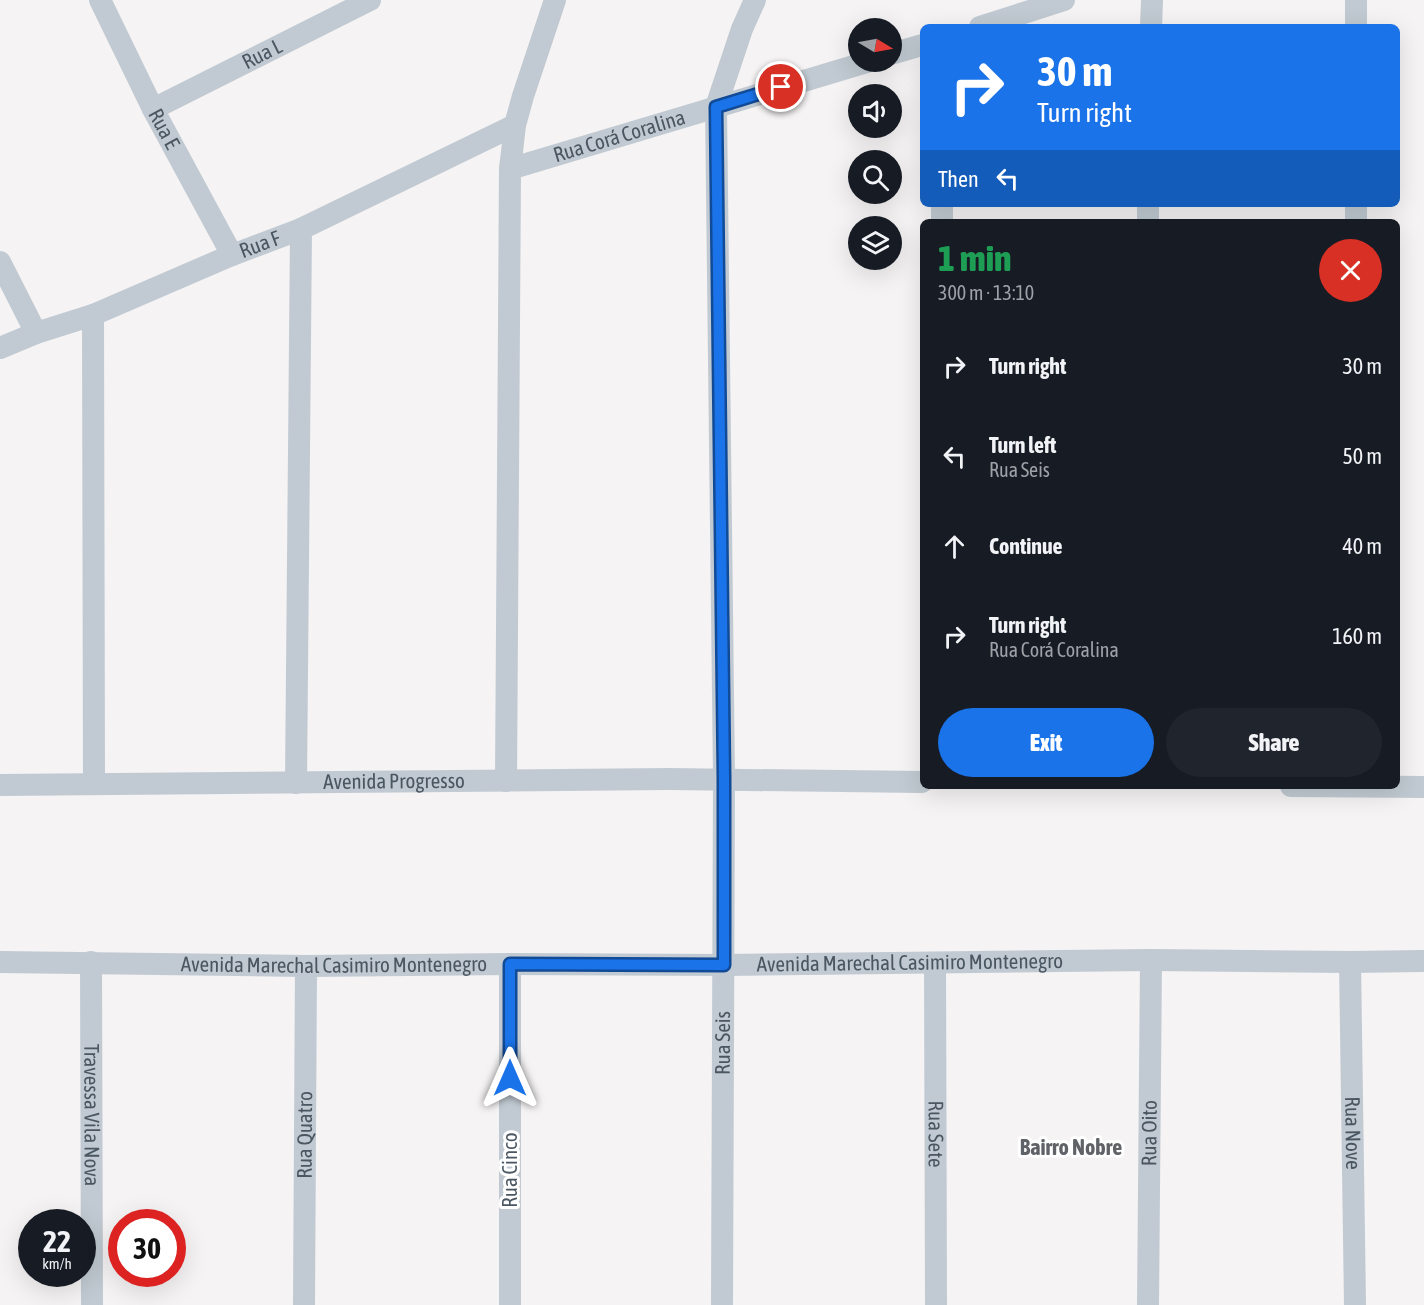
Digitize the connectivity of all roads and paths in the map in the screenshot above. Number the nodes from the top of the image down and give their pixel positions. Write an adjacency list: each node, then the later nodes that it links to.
1 (100, 0): 15 (street, Rua E)
2 (370, 0): 15 (street, Rua L)
3 (555, 0): 16 (street)
4 (755, 0): 14 (street, Rua Seis)
5 (1064, 0): 8 (street)
6 (1152, 0): 9 (street)
7 (1356, 0): 10 (street)
8 (989, 24)
9 (1151, 24)
10 (1356, 24)
11 (920, 46): 12 (street)
12 (902, 51)
13 (848, 68): 14 (street, Rua Corá Coralina)
14 (716, 107): 17 (street, Rua Corá Coralina); 24 (street, Rua Seis)
15 (153, 109): 19 (street, Rua E)
16 (515, 125): 17 (street); 18 (street, Rua F)
17 (510, 169): 25 (street)
18 (301, 229): 19 (street, Rua F); 27 (street)
19 (232, 255): 21 (street, Rua F)
20 (0, 262): 22 (street)
21 (93, 315): 22 (street, Rua F); 28 (street)
22 (36, 333): 23 (street, Rua F)
23 (0, 348)
24 (724, 779): 25 (street, Avenida Progresso); 26 (street, Avenida Progresso); 39 (street, Rua Seis)
25 (506, 781): 27 (street, Avenida Progresso)
26 (920, 782)
27 (296, 783): 28 (street, Avenida Progresso)
28 (94, 784): 29 (street, Avenida Progresso)
29 (0, 785)
30 (1400, 787): 31 (street)
31 (1424, 787)
32 (1151, 960): 36 (street, Avenida Marechal Casimiro Montenegro); 37 (street, Avenida Marechal Casimiro Montenegro); 46 (street, Rua Oito)
33 (1424, 961): 36 (street, Avenida Marechal Casimiro Montenegro)
34 (0, 962): 35 (street, Avenida Marechal Casimiro Montenegro)
35 (91, 962): 40 (street, Avenida Marechal Casimiro Montenegro); 41 (street, Travessa Vila Nova)
36 (1350, 962): 47 (street, Rua Nove)
37 (935, 963): 39 (street, Avenida Marechal Casimiro Montenegro); 45 (street, Rua Sete)
38 (510, 964): 39 (street, Avenida Marechal Casimiro Montenegro); 40 (street, Avenida Marechal Casimiro Montenegro); 43 (street, Rua Cinco)
39 (724, 965): 44 (street, Rua Seis)
40 (306, 966): 42 (street, Rua Quatro)
41 (92, 1305)
42 (304, 1305)
43 (510, 1305)
44 (722, 1305)
45 (936, 1305)
46 (1148, 1305)
47 (1355, 1305)

